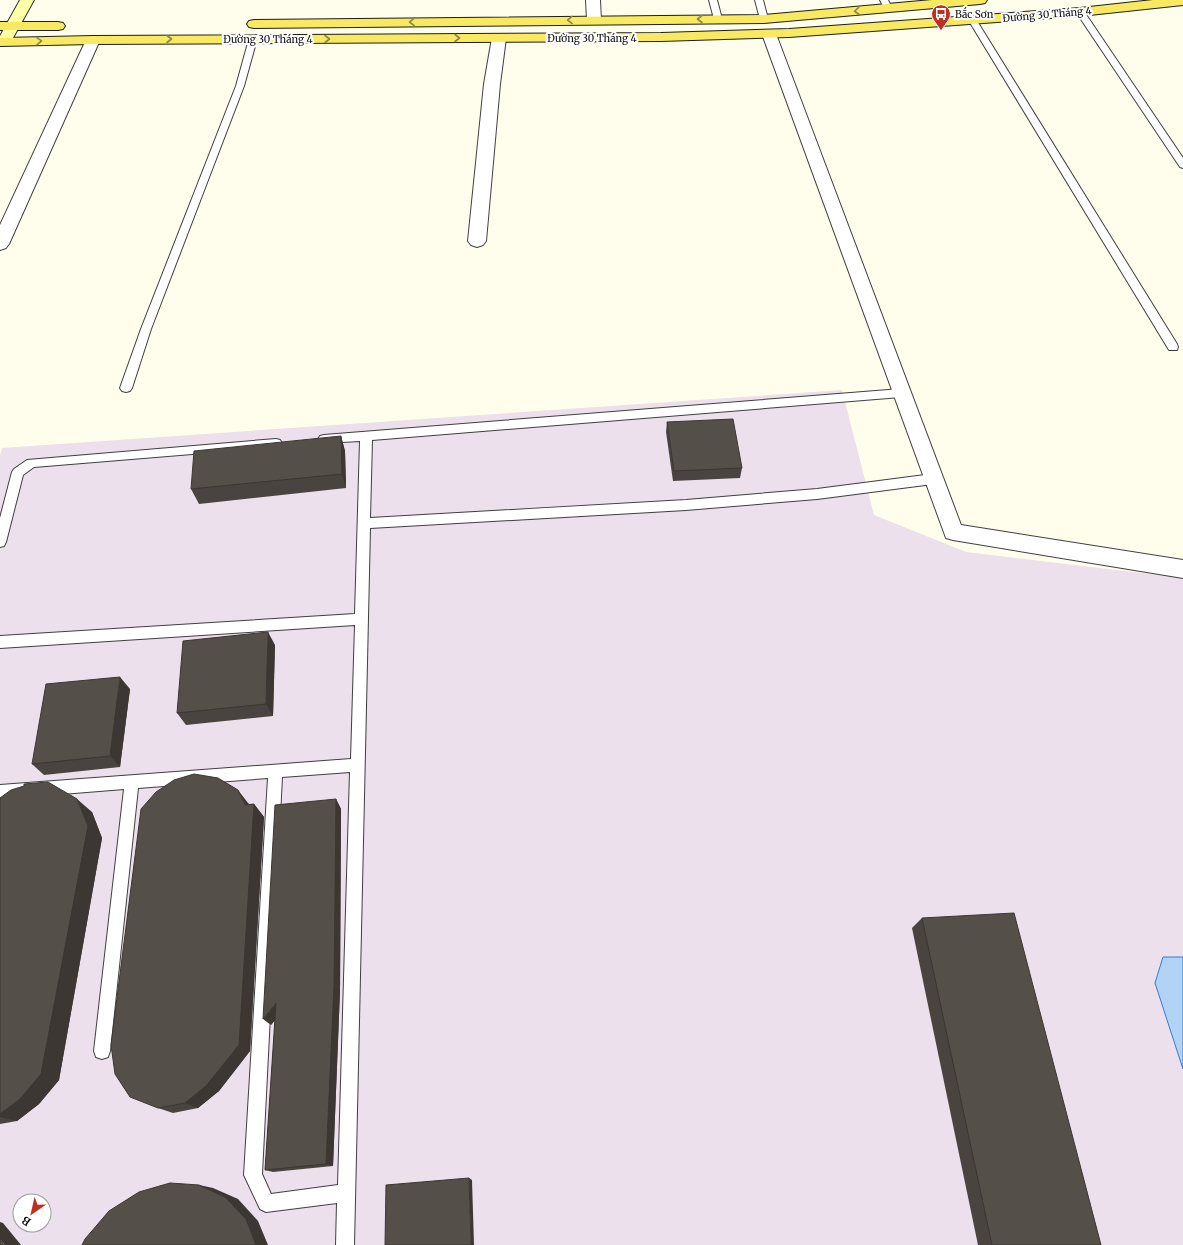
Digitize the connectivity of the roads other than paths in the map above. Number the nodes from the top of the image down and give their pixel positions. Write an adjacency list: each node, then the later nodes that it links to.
1 (27, 0): 13 (main road)
2 (593, 0): 10 (street)
3 (713, 0): 9 (lane)
4 (759, 0): 15 (lane)
5 (980, 0): 7 (main road, Đường 30 Tháng 4)
6 (1183, 1): 8 (main road, Đường 30 Tháng 4)
7 (886, 4): 15 (main road, Đường 30 Tháng 4, one-way to 15)
8 (1080, 12): 11 (main road, Đường 30 Tháng 4); 20 (lane)
9 (718, 19): 10 (main road, Đường 30 Tháng 4, one-way to 10); 15 (main road, Đường 30 Tháng 4)
10 (594, 20): 12 (main road, Đường 30 Tháng 4, one-way to 12)
11 (973, 20): 15 (main road, Đường 30 Tháng 4); 23 (lane)
12 (237, 24)
13 (6, 26): 14 (main road); 19 (main road)
14 (70, 26)
15 (766, 26): 17 (main road, Đường 30 Tháng 4); 25 (street)
16 (96, 32): 18 (main road, Đường 30 Tháng 4, one-way to 18); 19 (main road, Đường 30 Tháng 4, one-way to 16); 22 (street)
17 (499, 38): 18 (main road, Đường 30 Tháng 4, one-way to 17); 21 (street)
18 (253, 39): 24 (lane)
19 (2, 42)
20 (1183, 165)
21 (477, 241)
22 (0, 244)
23 (1173, 347)
24 (126, 388)
25 (901, 392): 26 (lane); 29 (street)
26 (366, 435): 27 (lane); 30 (lane)
27 (312, 440)
28 (288, 442): 31 (lane)
29 (933, 479): 30 (lane); 32 (street)
30 (363, 523): 33 (lane)
31 (0, 542)
32 (1183, 569)
33 (361, 619): 34 (lane); 35 (lane)
34 (0, 642)
35 (357, 766): 36 (lane); 40 (lane)
36 (275, 772): 37 (lane); 40 (lane)
37 (132, 782): 38 (lane); 39 (lane)
38 (0, 792)
39 (102, 1051)
40 (346, 1193): 41 (lane)
41 (345, 1245)

